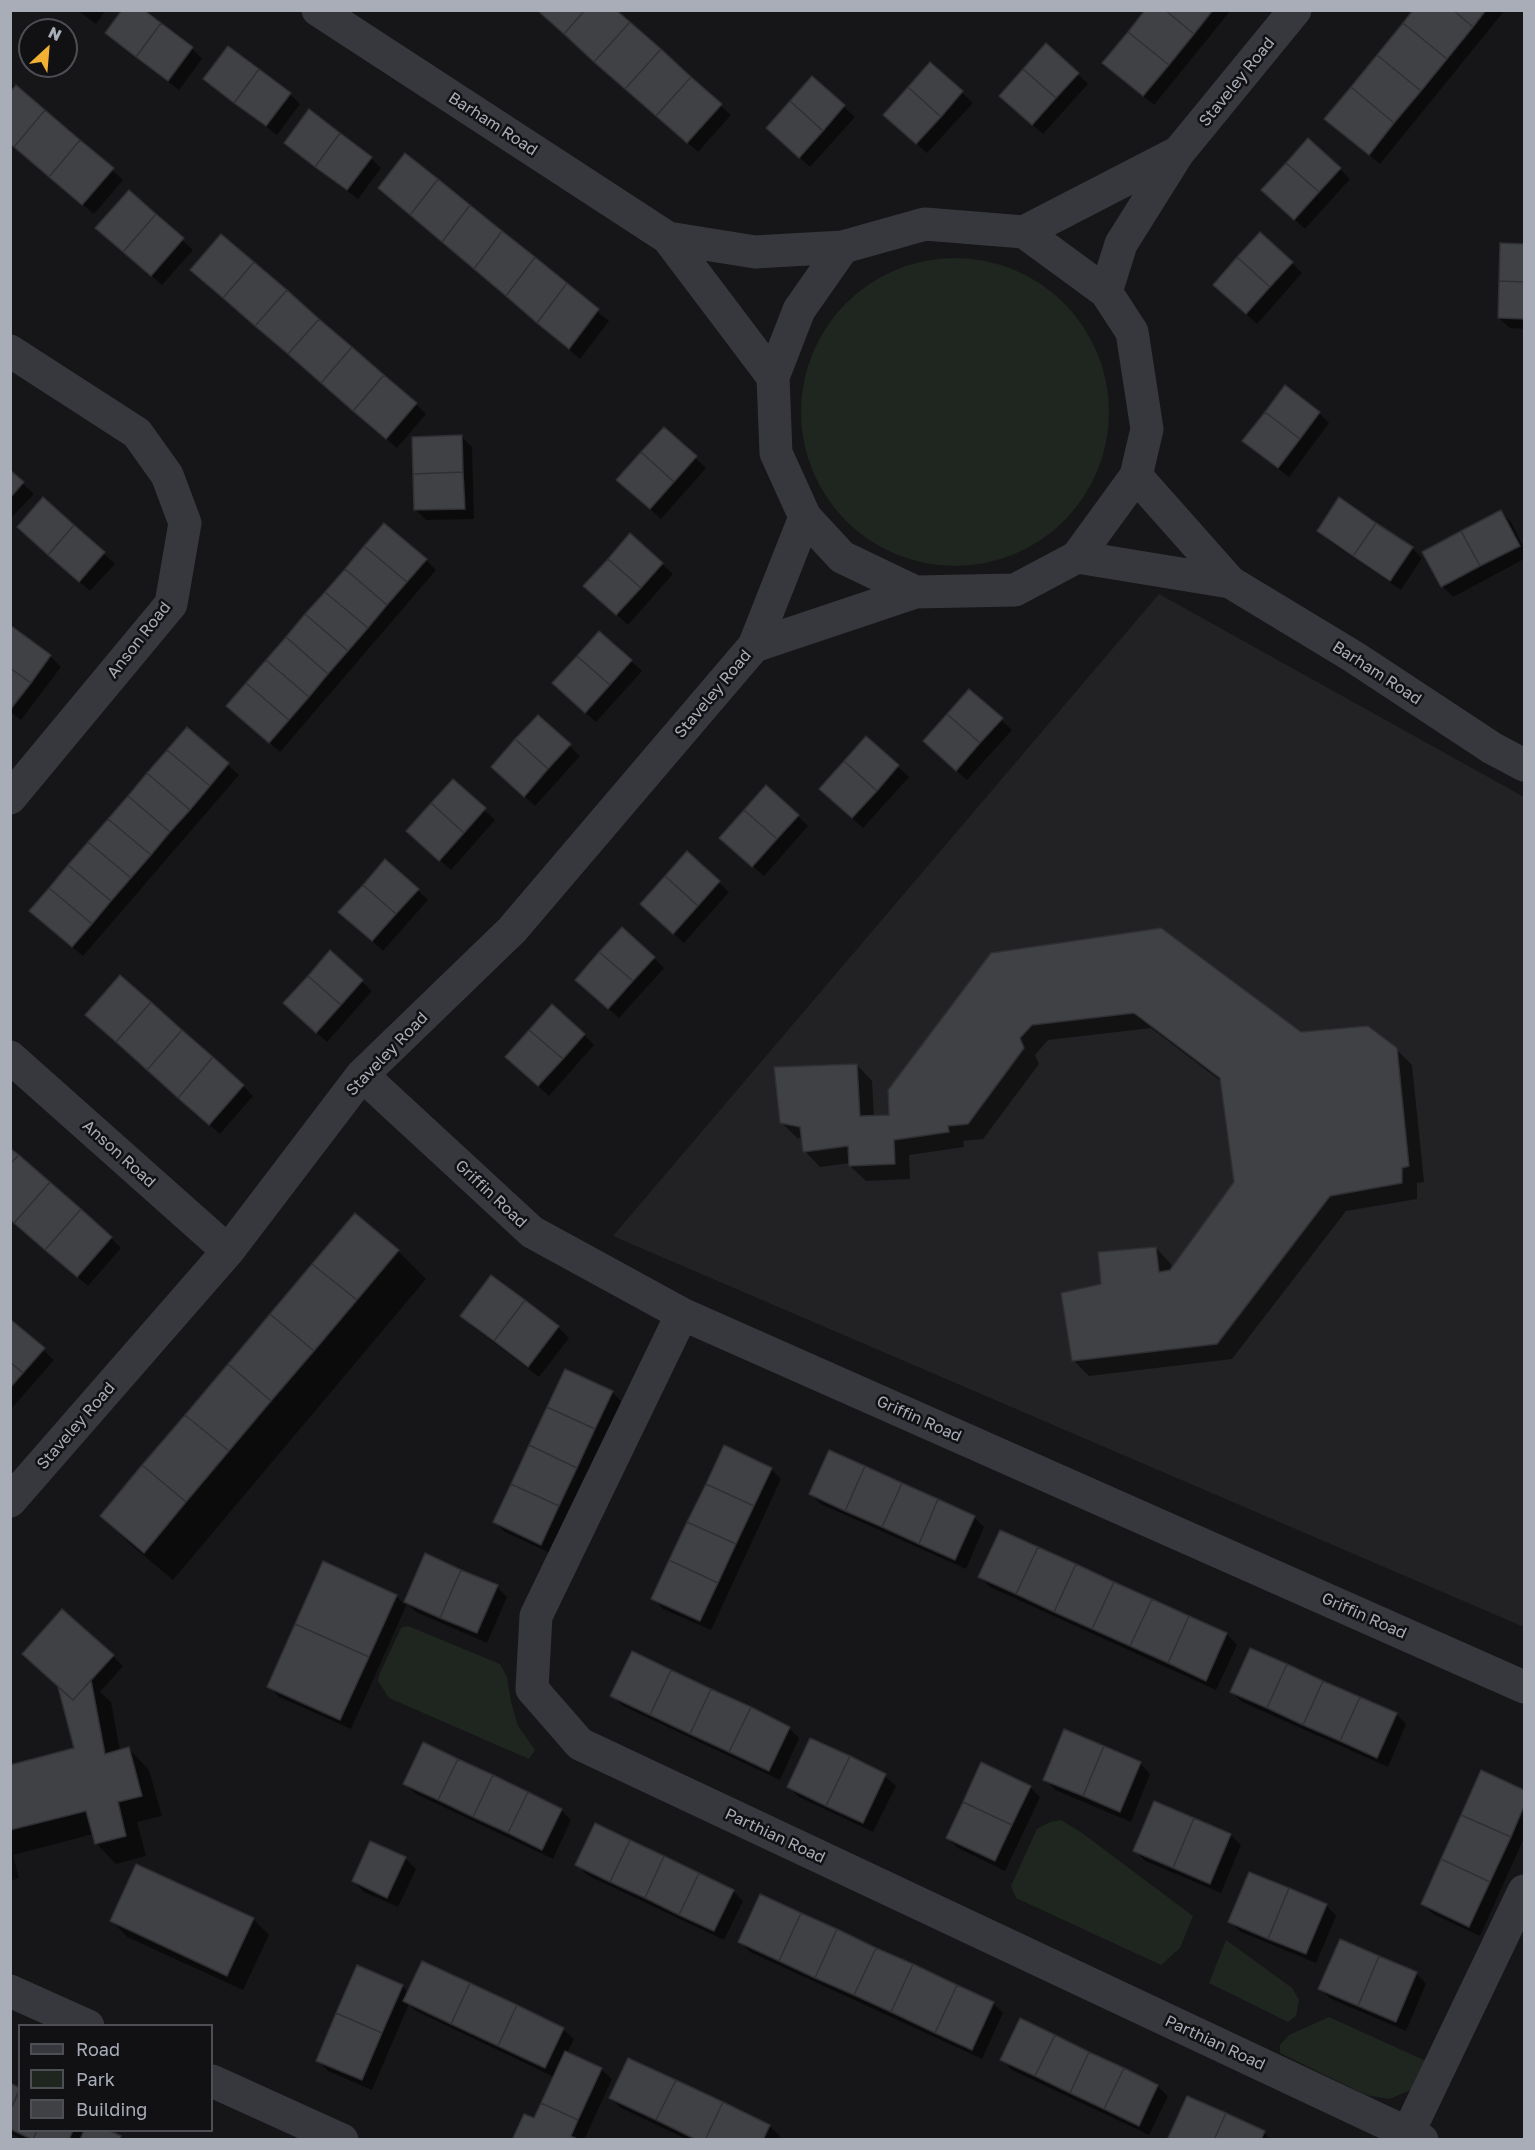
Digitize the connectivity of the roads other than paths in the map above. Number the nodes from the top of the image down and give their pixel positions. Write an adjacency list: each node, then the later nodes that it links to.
1 (318, 10): 5 (street, Barham Road)
2 (1295, 10): 3 (street, Staveley Road)
3 (1178, 153): 4 (street, Staveley Road); 7 (street, Staveley Road)
4 (1024, 232): 6 (street, Barham Road); 7 (street)
5 (668, 238): 6 (street, Barham Road); 9 (street, Barham Road)
6 (843, 247): 9 (street)
7 (1106, 292): 10 (street)
8 (10, 351): 17 (street, Anson Road)
9 (773, 377): 11 (street)
10 (1136, 476): 12 (street); 13 (street, Barham Road)
11 (805, 517): 14 (street); 15 (street, Staveley Road)
12 (1077, 557): 13 (street, Barham Road); 14 (street)
13 (1230, 582): 16 (street, Barham Road)
14 (915, 592): 15 (street, Staveley Road)
15 (754, 646): 19 (street, Staveley Road)
16 (1524, 765)
17 (10, 798)
18 (10, 1057): 20 (street, Anson Road)
19 (362, 1075): 20 (street, Staveley Road); 21 (street, Griffin Road)
20 (228, 1251): 22 (street, Staveley Road)
21 (682, 1314): 23 (street, Griffin Road); 28 (street, Parthian Road)
22 (10, 1501)
23 (1524, 1687)
24 (1524, 1891): 28 (street, Parthian Road)
25 (10, 1991): 26 (street)
26 (86, 2024)
27 (213, 2081): 29 (street)
28 (1415, 2136)
29 (342, 2139)

